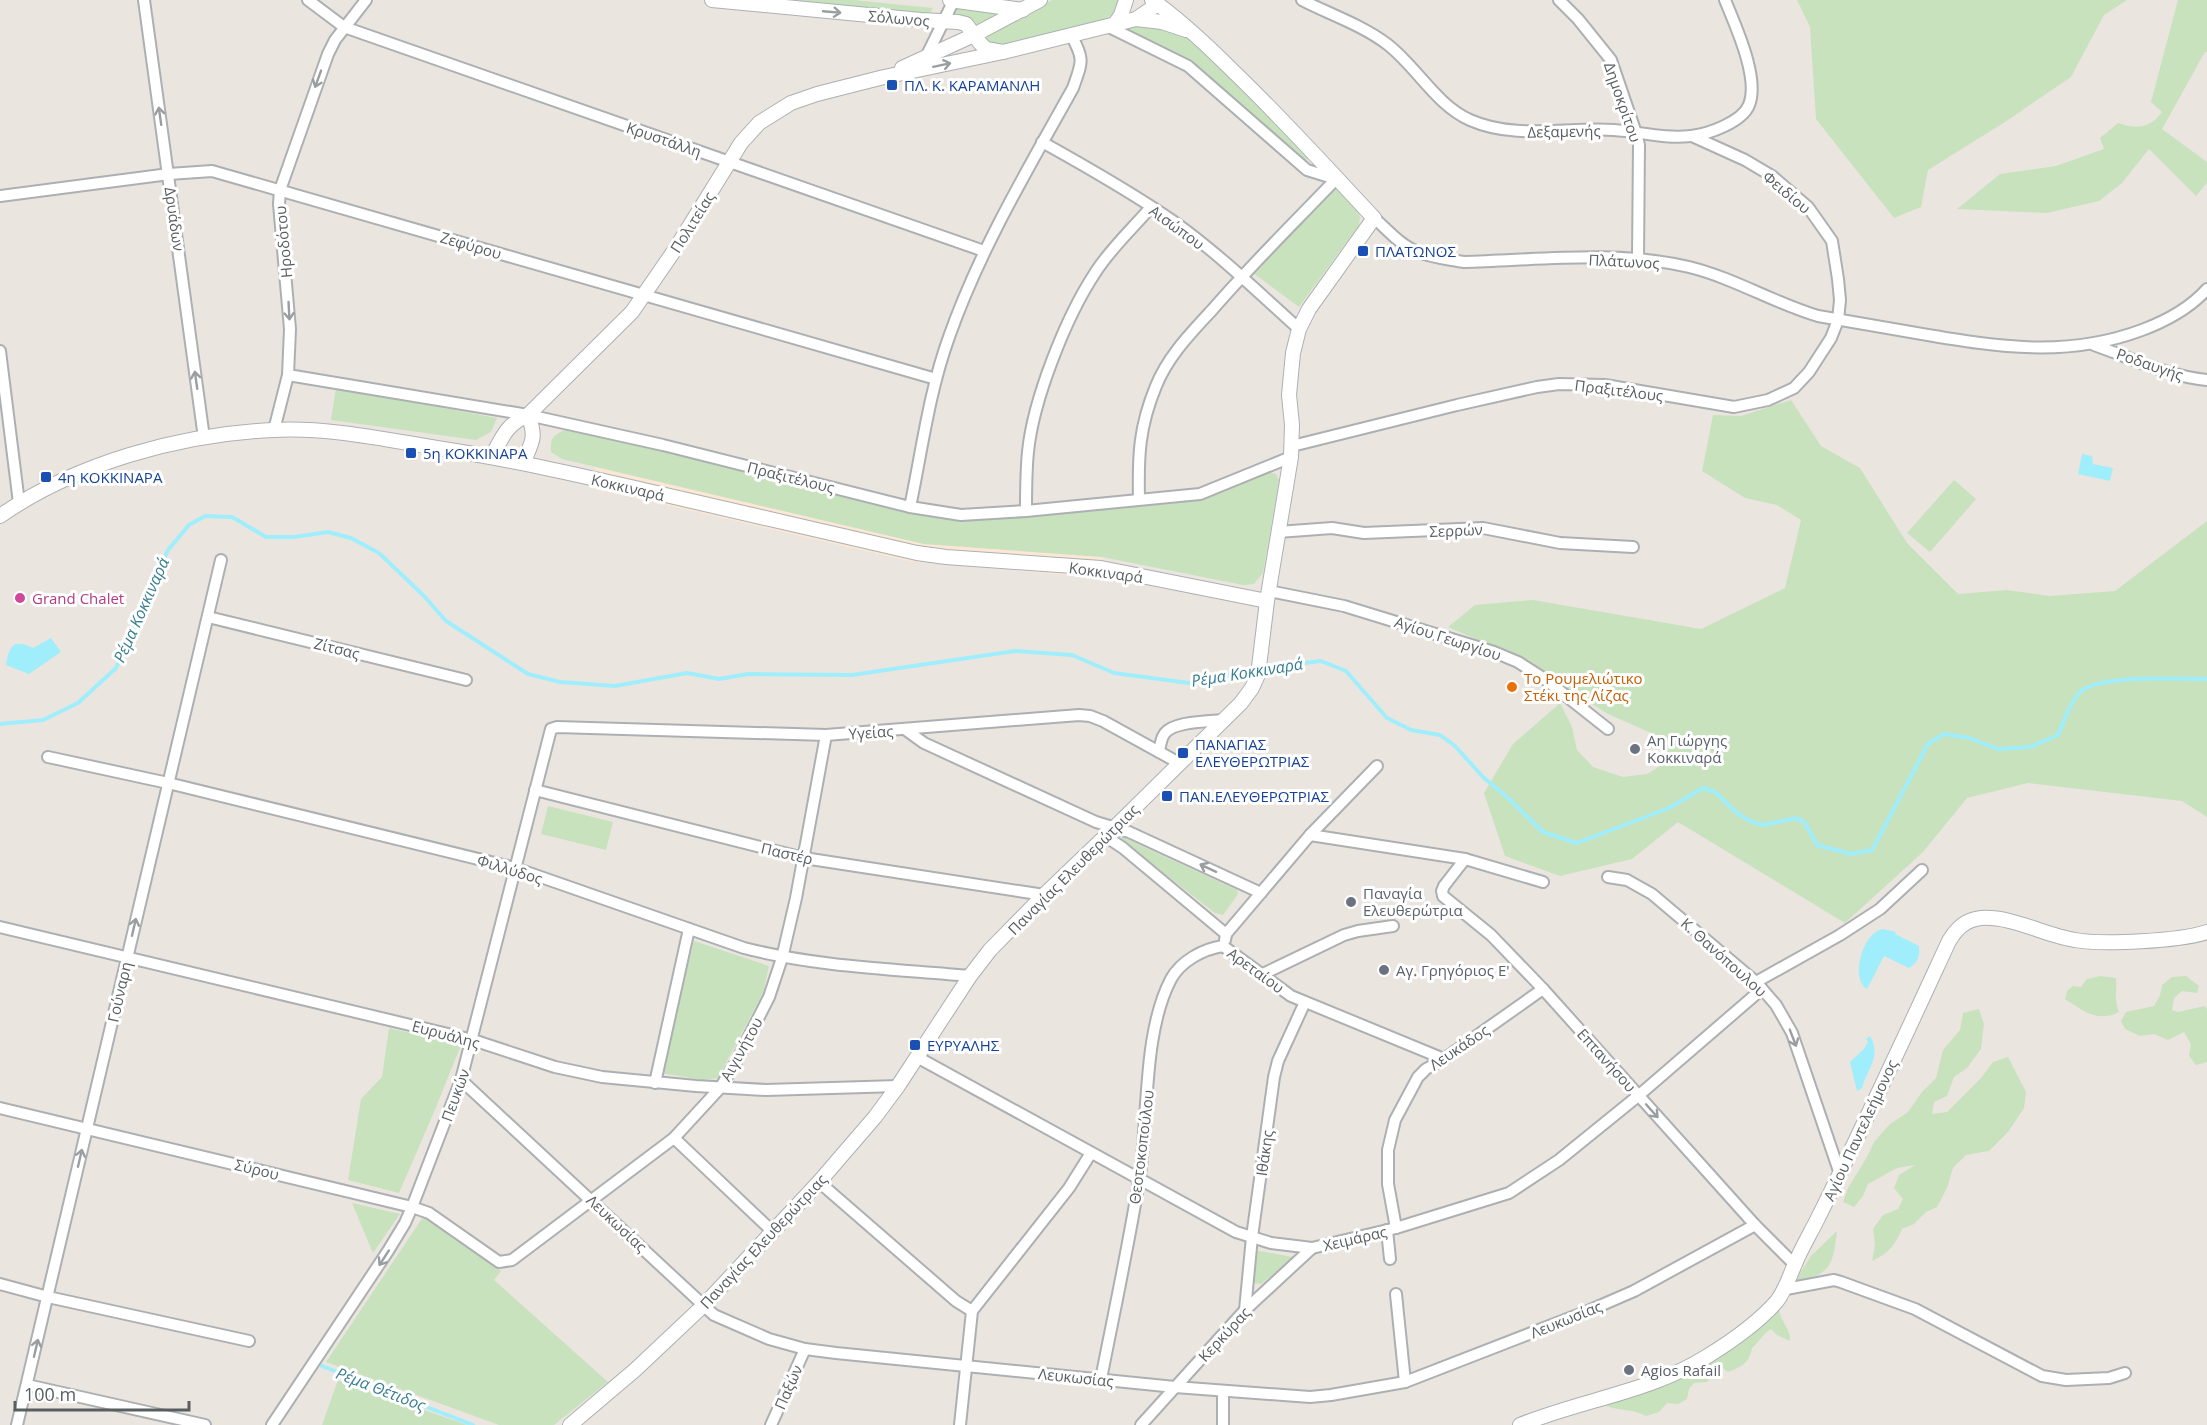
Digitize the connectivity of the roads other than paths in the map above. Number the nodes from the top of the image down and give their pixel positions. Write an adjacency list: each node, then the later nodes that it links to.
1 (144, 0): 27 (street, Δρυάδων, one-way to 1)
2 (308, 0): 16 (street, Κρυστάλλη)
3 (366, 0): 16 (street, Ηροδότου)
4 (712, 0): 14 (street, Σόλωνος, one-way to 14)
5 (952, 0): 12 (street); 14 (street)
6 (1040, 0): 12 (street, Πολιτείας)
7 (1126, 0): 15 (street)
8 (1302, 0): 23 (street, Δεξαμενής)
9 (1559, 0): 23 (street, Δημοκρίτου)
10 (1725, 0): 24 (street, Δεξαμενής)
11 (1158, 2): 13 (street); 17 (street, Πλάτωνος)
12 (1023, 10): 18 (street, Πολιτείας)
13 (1136, 19): 15 (street, Πολιτείας); 17 (street)
14 (942, 22): 18 (street, Σόλωνος); 21 (street)
15 (1111, 25): 19 (street, Πολιτείας); 28 (street)
16 (344, 27): 26 (street, Κρυστάλλη); 29 (street, Ηροδότου, one-way to 29)
17 (1195, 34): 28 (street, Πλάτωνος)
18 (974, 35): 20 (street, Σόλωνος); 21 (street, Πολιτείας)
19 (1071, 36): 20 (street, Πολιτείας); 25 (street)
20 (1003, 52): 22 (street, Πολιτείας, one-way to 20)
21 (926, 57): 22 (street, Πολιτείας)
22 (884, 77): 26 (street, Πολιτείας)
23 (1636, 133): 24 (street, Δεξαμενής); 34 (street, Δημοκρίτου)
24 (1692, 136): 38 (street, Φειδίου)
25 (1042, 142): 31 (street, Αισώπου); 33 (street)
26 (729, 162): 33 (street, Κρυστάλλη); 37 (street, Πολιτείας)
27 (169, 174): 29 (street, Ζεφύρου); 30 (street, Ζεφύρου); 47 (street, Δρυάδων, one-way to 27)
28 (1336, 179): 32 (street, Πλάτωνος); 35 (street)
29 (280, 190): 37 (street, Ζεφύρου); 42 (street, Ηροδότου, one-way to 42)
30 (0, 196)
31 (1151, 207): 35 (street, Αισώπου); 54 (street)
32 (1374, 218): 34 (street, Πλάτωνος); 39 (street, Παναγίας Ελευθερώτριας)
33 (984, 251): 43 (street)
34 (1638, 258): 38 (street, Πλάτωνος)
35 (1241, 277): 39 (street, Αισώπου); 51 (street)
36 (2207, 289): 40 (street, Πλάτωνος)
37 (645, 295): 43 (street, Ζεφύρου); 45 (street, Πολιτείας)
38 (1838, 320): 40 (street, Πλάτωνος); 48 (street, Πραξιτέλους)
39 (1299, 329): 48 (street, Παναγίας Ελευθερώτριας)
40 (2094, 345): 44 (street, Ροδαυγής)
41 (0, 351): 52 (street)
42 (288, 375): 45 (street, Πραξιτέλους); 46 (street, Ηροδότου)
43 (936, 379): 53 (street)
44 (2207, 380)
45 (528, 416): 49 (street, Πολιτείας); 50 (street); 53 (street, Πραξιτέλους)
46 (274, 430): 47 (street, Κοκκιναρά); 49 (street, Κοκκιναρά)
47 (204, 438): 52 (street, Κοκκιναρά)
48 (1291, 452): 51 (street, Πραξιτέλους); 56 (street, Παναγίας Ελευθερώτριας)
49 (492, 456): 50 (street, Κοκκιναρά)
50 (523, 463): 59 (street, Κοκκιναρά)
51 (1139, 499): 54 (street, Πραξιτέλους)
52 (19, 503): 55 (street, Κοκκιναρά)
53 (910, 507): 54 (street, Πραξιτέλους)
54 (1026, 511)
55 (0, 516)
56 (1278, 532): 57 (street, Σερρών); 59 (street, Παναγίας Ελευθερώτριας)
57 (1633, 547)
58 (221, 560): 60 (street, Γούναρη)
59 (1268, 596): 62 (street, Παναγίας Ελευθερώτριας); 64 (street, Αγίου Γεωργίου)
60 (208, 617): 61 (street, Ζίτσας); 71 (street, Γούναρη)
61 (466, 680)
62 (1222, 720): 67 (street); 69 (street, Παναγίας Ελευθερώτριας)
63 (551, 729): 66 (street, Υγείας); 72 (street, Πευκών)
64 (1608, 729)
65 (906, 730): 66 (street, Υγείας); 67 (street, Υγείας); 73 (street, Αρεταίου)
66 (826, 735): 75 (street, Αιγινήτου)
67 (1159, 752): 69 (street, Υγείας)
68 (48, 757): 71 (street, Φιλλύδος)
69 (1179, 763): 73 (street, Παναγίας Ελευθερώτριας)
70 (1377, 766): 74 (street)
71 (168, 783): 77 (street, Φιλλύδος); 89 (street, Γούναρη, one-way to 71)
72 (534, 790): 75 (street, Παστέρ); 77 (street, Πευκών)
73 (1110, 832): 81 (street, Αρεταίου, one-way to 73); 82 (street, Παναγίας Ελευθερώτριας); 87 (street, Αρεταίου)
74 (1310, 836): 76 (street); 81 (street)
75 (804, 858): 82 (street, Παστέρ); 90 (street, Αιγινήτου)
76 (1466, 859): 80 (street); 94 (street, Επτανήσου)
77 (515, 868): 85 (street, Φιλλύδος); 96 (street, Πευκών)
78 (1922, 870): 93 (street, Χειμάρας)
79 (1608, 877): 93 (street, Κ. Θανόπουλου)
80 (1543, 882)
81 (1261, 892): 87 (street)
82 (1044, 895): 92 (street, Παναγίας Ελευθερώτριας)
83 (1393, 926): 91 (street)
84 (0, 927): 89 (street, Ευρυάλης)
85 (689, 929): 90 (street, Φιλλύδος); 100 (street)
86 (2207, 932): 108 (street, Αγίου Παντελεήμονος)
87 (1226, 934): 88 (street, Αρεταίου)
88 (1223, 946): 91 (street, Αρεταίου); 109 (street, Θεοτοκοπούλου)
89 (128, 956): 96 (street, Ευρυάλης); 105 (street, Γούναρη)
90 (782, 957): 92 (street, Φιλλύδος); 102 (street, Αιγινήτου)
91 (1263, 974): 95 (street, Αρεταίου)
92 (970, 976): 97 (street, Παναγίας Ελευθερώτριας)
93 (1759, 985): 103 (street, Χειμάρας); 108 (street, Κ. Θανόπουλου, one-way to 108)
94 (1543, 989): 98 (street, Λευκάδος); 103 (street, Επτανήσου)
95 (1305, 1002): 98 (street, Αρεταίου); 116 (street, Ιθάκης)
96 (473, 1040): 99 (street, Πευκών); 100 (street, Ευρυάλης)
97 (917, 1057): 101 (street, Παναγίας Ελευθερώτριας); 107 (street, Χειμάρας)
98 (1444, 1059): 114 (street, Λευκάδος)
99 (461, 1080): 111 (street, Λευκωσίας); 112 (street, Πευκών)
100 (655, 1083): 102 (street, Ευρυάλης)
101 (898, 1086): 102 (street, Ευρυάλης); 110 (street, Παναγίας Ελευθερώτριας)
102 (720, 1088): 106 (street, Αιγινήτου)
103 (1638, 1096): 113 (street, Επτανήσου, one-way to 113); 114 (street, Χειμάρας)
104 (0, 1108): 105 (street, Σύρου)
105 (87, 1128): 112 (street, Σύρου); 124 (street, Γούναρη, one-way to 105)
106 (674, 1138): 111 (street, Αιγινήτου); 115 (street)
107 (1091, 1153): 109 (street, Χειμάρας); 127 (street)
108 (1840, 1174): 120 (street, Αγίου Παντελεήμονος)
109 (1139, 1179): 116 (street, Χειμάρας); 132 (street, Θεοτοκοπούλου)
110 (819, 1182): 115 (street, Παναγίας Ελευθερώτριας); 127 (street)
111 (591, 1200): 119 (street, Αιγινήτου); 125 (street, Λευκωσίας)
112 (412, 1207): 119 (street, Σύρου); 139 (street, Πευκών, one-way to 139)
113 (1755, 1225): 120 (street, Επτανήσου); 133 (street, Λευκωσίας)
114 (1391, 1229): 117 (street, Χειμάρας); 118 (street, Λευκάδος)
115 (772, 1231): 125 (street, Παναγίας Ελευθερώτριας)
116 (1252, 1237): 117 (street, Χειμάρας); 126 (street, Ιθάκης)
117 (1312, 1248): 126 (street, Κερκύρας)
118 (1390, 1259)
119 (499, 1262)
120 (1794, 1264): 122 (street, Αγίου Παντελεήμονος)
121 (0, 1284): 124 (street)
122 (1786, 1289): 131 (street); 145 (street, Αγίου Παντελεήμονος)
123 (1396, 1294): 133 (street)
124 (48, 1297): 128 (street); 134 (street, Γούναρη, one-way to 124)
125 (704, 1305): 129 (street, Λευκωσίας); 140 (street, Παναγίας Ελευθερώτριας)
126 (1245, 1310): 135 (street, Κερκύρας)
127 (972, 1311): 130 (street)
128 (249, 1341)
129 (805, 1348): 130 (street, Λευκωσίας); 141 (street, Παξών)
130 (967, 1366): 132 (street, Λευκωσίας); 142 (street)
131 (2125, 1373)
132 (1101, 1379): 135 (street, Λευκωσίας)
133 (1405, 1382): 136 (street, Λευκωσίας)
134 (27, 1384): 137 (street, Γούναρη); 138 (street)
135 (1175, 1387): 136 (street, Λευκωσίας); 143 (street, Κερκύρας)
136 (1223, 1391): 144 (street)
137 (17, 1425)
138 (205, 1425)
139 (272, 1425)
140 (570, 1425)
141 (771, 1425)
142 (960, 1425)
143 (1141, 1425)
144 (1223, 1425)
145 (1520, 1425)

